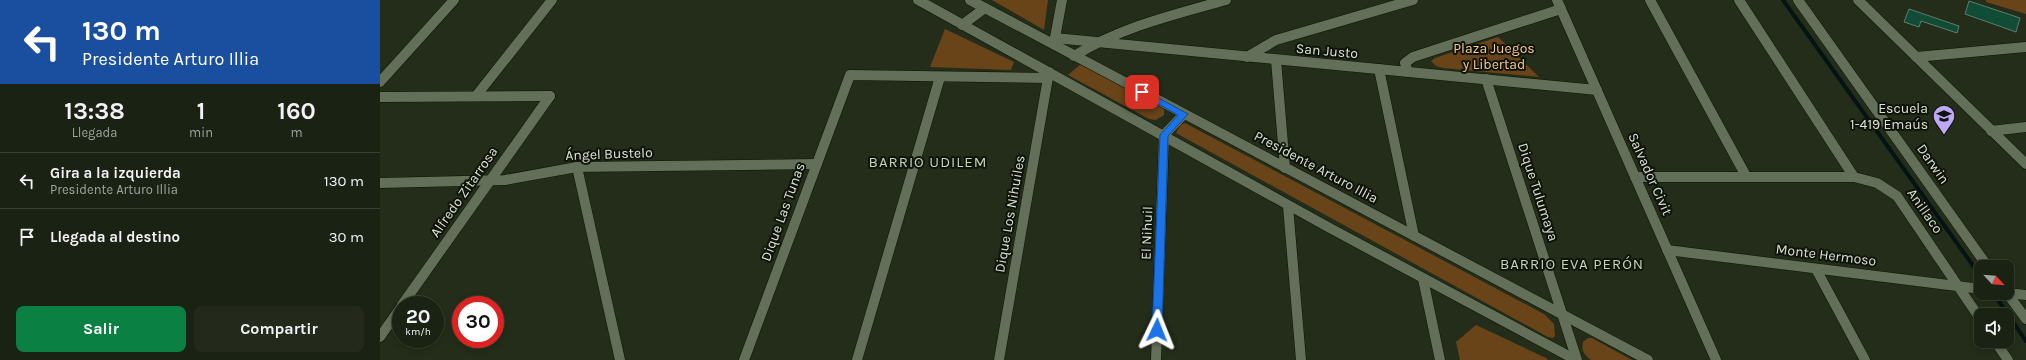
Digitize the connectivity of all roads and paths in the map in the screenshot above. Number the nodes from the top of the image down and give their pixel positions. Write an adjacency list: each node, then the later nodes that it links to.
1 (454, 0): 28 (street)
2 (552, 0): 30 (street)
3 (918, 0): 15 (street)
4 (970, 0): 14 (street, Presidente Arturo Illia)
5 (1062, 0): 16 (street)
6 (1226, 0): 17 (street)
7 (1413, 0): 20 (street)
8 (1552, 0): 13 (street)
9 (1650, 0): 40 (street)
10 (1738, 0): 42 (street)
11 (1798, 0): 48 (street, Darwin)
12 (1858, 0): 21 (street)
13 (1560, 5): 24 (street); 29 (street, Salvador Civit)
14 (985, 8): 15 (street); 16 (street, Presidente Arturo Illia)
15 (962, 25): 25 (street)
16 (1055, 42): 17 (street, San Justo); 19 (street, Presidente Arturo Illia)
17 (1093, 43): 19 (street); 20 (street, San Justo)
18 (2026, 47): 21 (street)
19 (1074, 56): 32 (street, Presidente Arturo Illia)
20 (1247, 57): 22 (street, San Justo)
21 (1916, 57): 34 (street)
22 (1276, 60): 23 (street, San Justo); 39 (street)
23 (1380, 69): 24 (street, San Justo); 46 (street)
24 (1408, 72): 27 (street, San Justo)
25 (1048, 75): 26 (street); 35 (street); 66 (street, Dique Los Nihuiles)
26 (940, 77): 36 (street, Dique Las Tunas); 65 (street)
27 (1486, 79): 29 (street, San Justo); 58 (street, Dique Tulumaya)
28 (380, 82)
29 (1597, 90): 41 (street, Salvador Civit)
30 (476, 96): 31 (street); 43 (street, Alfredo Zitarrosa)
31 (380, 97)
32 (1184, 114): 35 (street); 39 (street, Presidente Arturo Illia)
33 (2026, 127): 34 (street)
34 (1991, 131): 37 (street)
35 (1164, 135): 45 (street); 67 (street, El Nihuil)
36 (817, 164): 38 (street, Ángel Bustelo); 64 (street, Dique Las Tunas)
37 (2026, 164)
38 (577, 167): 43 (street, Ángel Bustelo); 63 (street)
39 (1285, 168): 46 (street, Presidente Arturo Illia)
40 (1746, 176): 41 (street, Anillaco); 42 (street, Anillaco)
41 (1635, 177): 47 (street, Salvador Civit)
42 (1854, 177): 51 (street, Anillaco)
43 (490, 181): 44 (street, Ángel Bustelo); 55 (street, Alfredo Zitarrosa)
44 (380, 183)
45 (1288, 206): 50 (street); 68 (street)
46 (1414, 236): 58 (street, Presidente Arturo Illia)
47 (1667, 250): 49 (street, Monte Hermoso); 72 (street, Salvador Civit)
48 (1983, 260)
49 (1816, 269): 51 (street, Monte Hermoso); 73 (street)
50 (1423, 279): 69 (street); 70 (street)
51 (1959, 286): 52 (street, Monte Hermoso); 57 (street, Anillaco)
52 (1974, 288)
53 (2014, 294): 54 (street)
54 (2026, 295)
55 (409, 296)
56 (2012, 300): 59 (street)
57 (1974, 309)
58 (1562, 314): 70 (street, Dique Tulumaya); 71 (street, Presidente Arturo Illia)
59 (2026, 319)
60 (392, 320): 61 (street, Alfredo Zitarrosa)
61 (380, 337)
62 (2000, 348): 74 (street)
63 (620, 360)
64 (744, 360)
65 (857, 360)
66 (999, 360)
67 (1156, 360)
68 (1301, 360)
69 (1440, 360)
70 (1577, 360)
71 (1648, 360)
72 (1716, 360)
73 (1865, 360)
74 (2008, 360)

